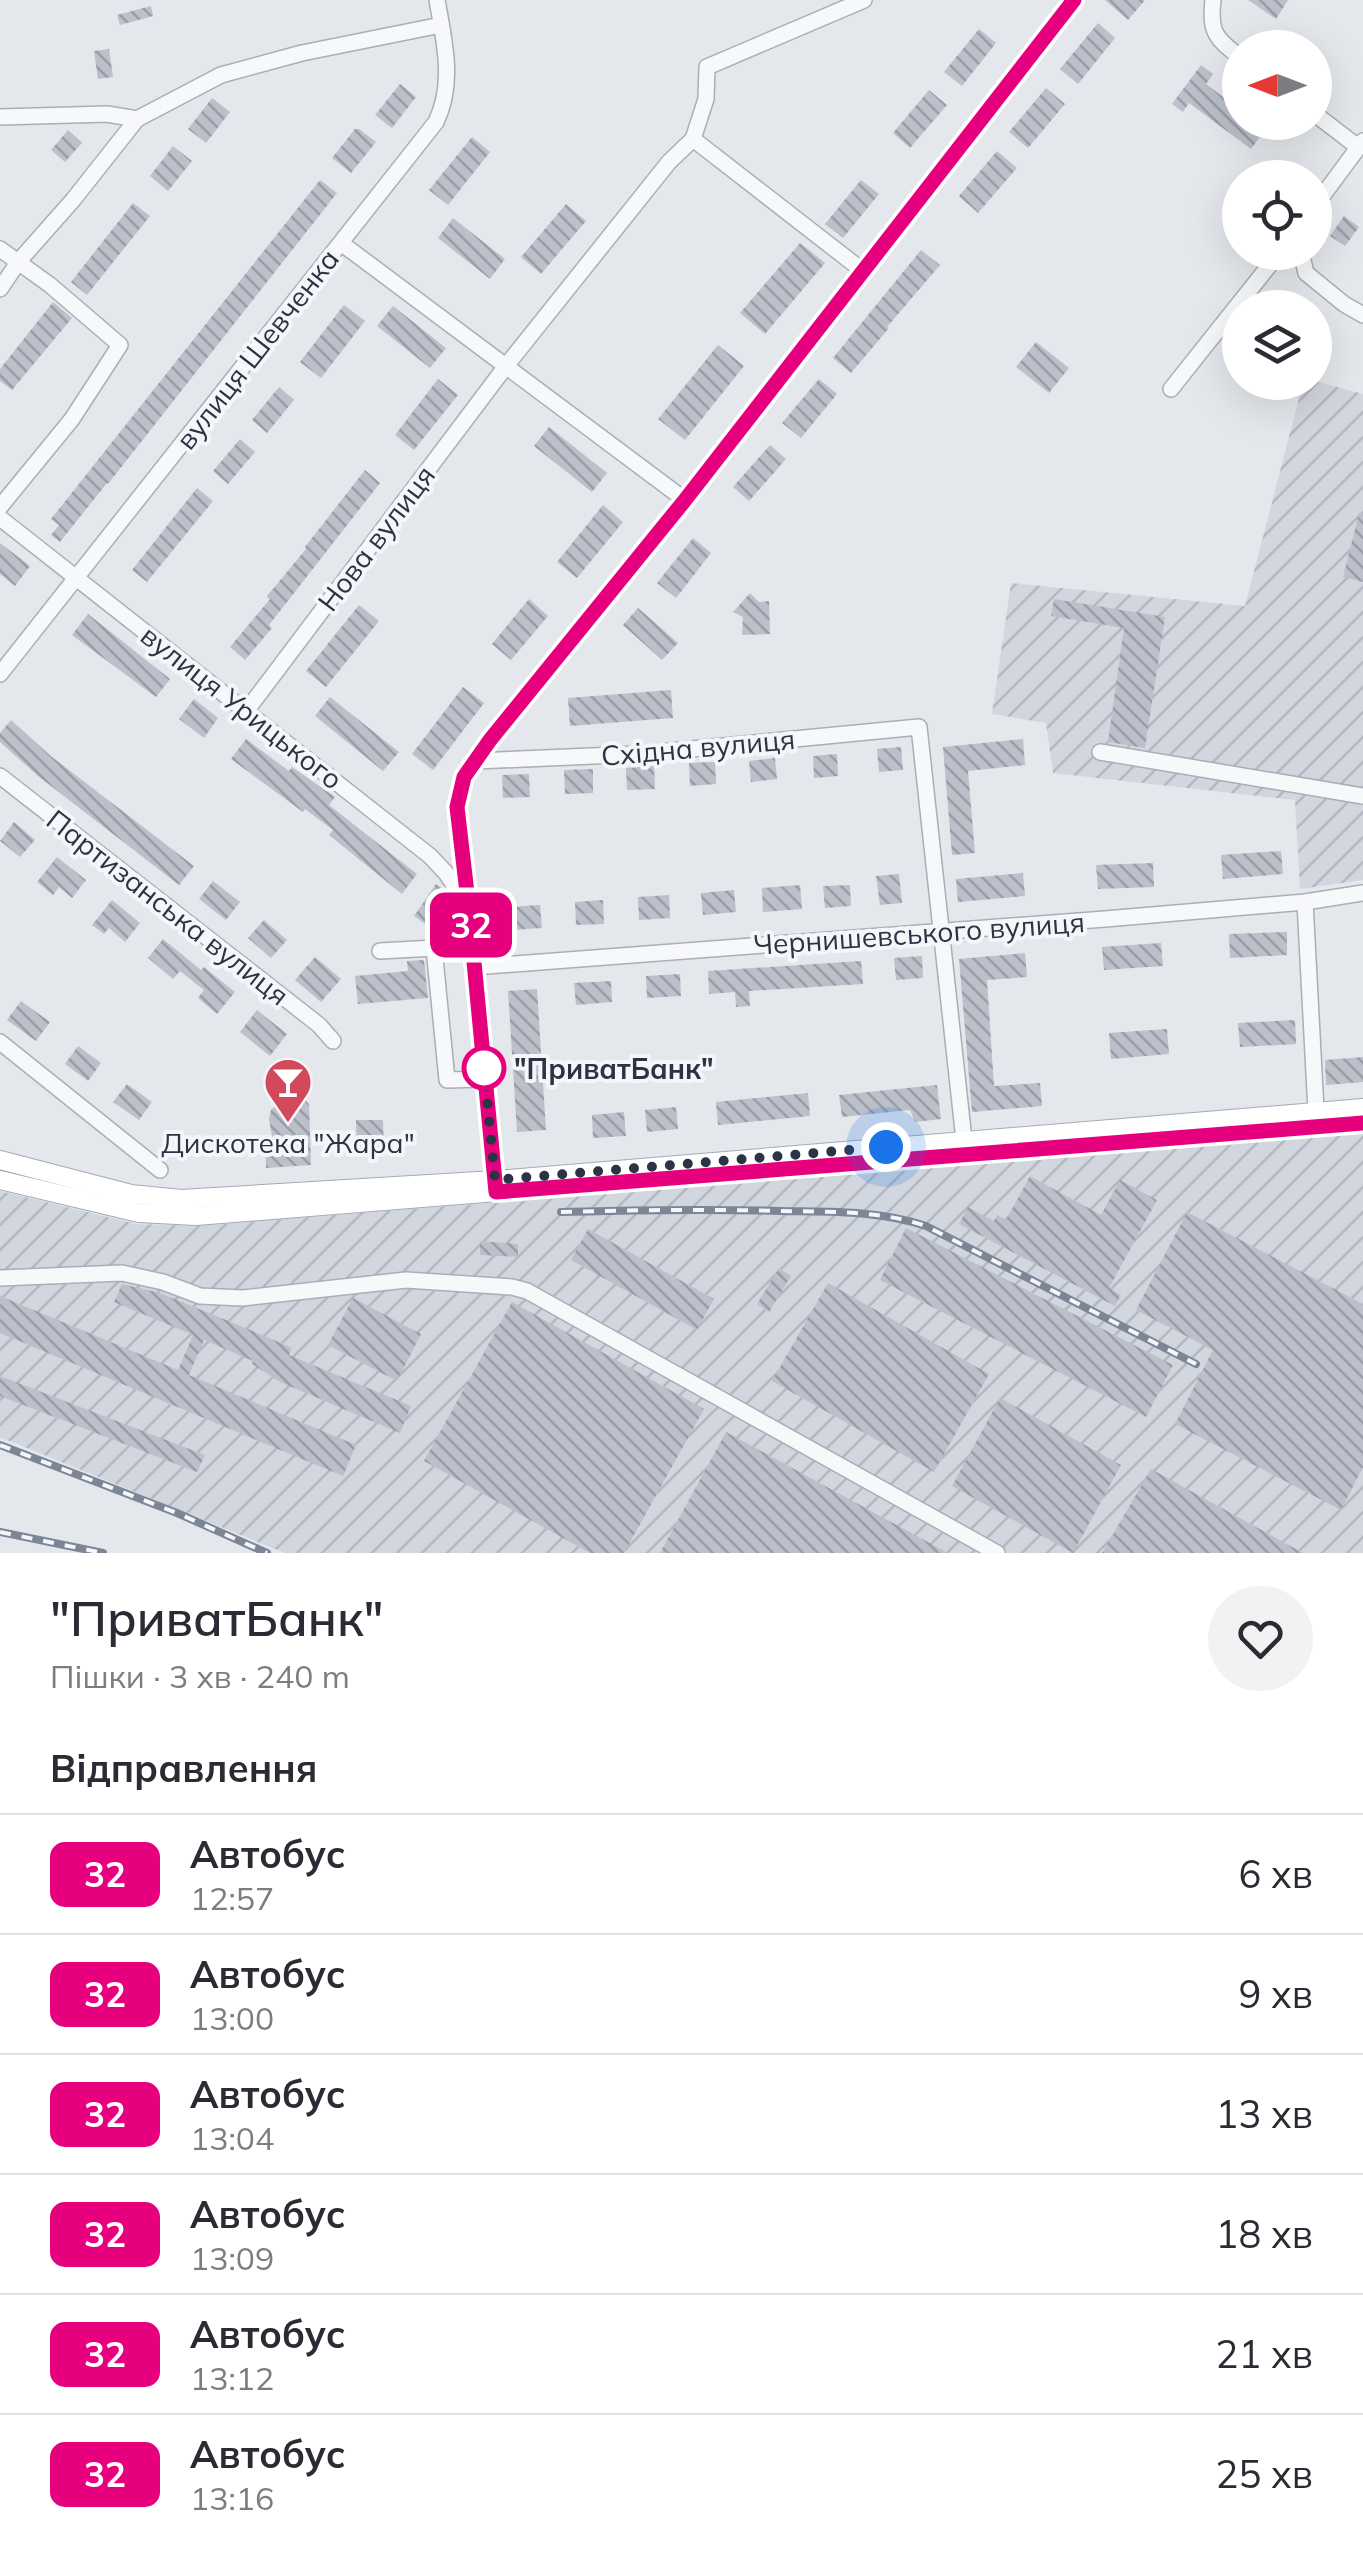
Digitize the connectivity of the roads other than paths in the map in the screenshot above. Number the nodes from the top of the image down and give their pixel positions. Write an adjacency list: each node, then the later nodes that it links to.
1 (437, 0): 5 (street, вулиця Шевченка)
2 (864, 0): 10 (street)
3 (1074, 0): 18 (street)
4 (1213, 0): 6 (street)
5 (441, 25): 8 (street); 13 (street, вулиця Шевченка)
6 (1222, 43)
7 (0, 117): 8 (street)
8 (137, 119): 15 (street)
9 (1332, 125): 11 (street)
10 (693, 139): 18 (street); 21 (street, Нова вулиця)
11 (1361, 144): 12 (street)
12 (1332, 183)
13 (341, 242): 21 (street); 26 (street, вулиця Шевченка)
14 (0, 249): 15 (street)
15 (19, 261): 19 (street); 24 (street)
16 (1266, 270): 22 (street)
17 (1306, 270): 20 (street)
18 (863, 271): 23 (street)
19 (0, 289)
20 (1363, 315)
21 (506, 366): 23 (street); 28 (street, Нова вулиця)
22 (1171, 388)
23 (685, 500): 30 (street)
24 (0, 507)
25 (0, 518): 26 (street, вулиця Урицького)
26 (78, 577): 27 (street, вулиця Шевченка); 28 (street, вулиця Урицького)
27 (0, 674)
28 (247, 710): 35 (street, вулиця Урицького)
29 (1100, 752): 32 (street)
30 (476, 761): 35 (street); 36 (street, Східна вулиця)
31 (0, 776): 39 (street, Партизанська вулиця)
32 (1363, 796)
33 (1363, 893): 34 (street, Чернишевського вулиця)
34 (1304, 902): 36 (street, Чернишевського вулиця); 43 (street)
35 (469, 910): 38 (street)
36 (942, 932): 38 (street, Чернишевського вулиця); 45 (street)
37 (380, 951): 41 (street)
38 (474, 967): 41 (street)
39 (334, 1041)
40 (0, 1042): 47 (street)
41 (485, 1079): 49 (street)
42 (1363, 1108): 43 (main road)
43 (1316, 1111): 45 (main road)
44 (1363, 1124): 49 (main road)
45 (964, 1140): 49 (main road)
46 (0, 1160): 49 (main road)
47 (160, 1170)
48 (0, 1180): 49 (main road)
49 (495, 1186)
50 (0, 1278): 51 (street)
51 (997, 1553)

